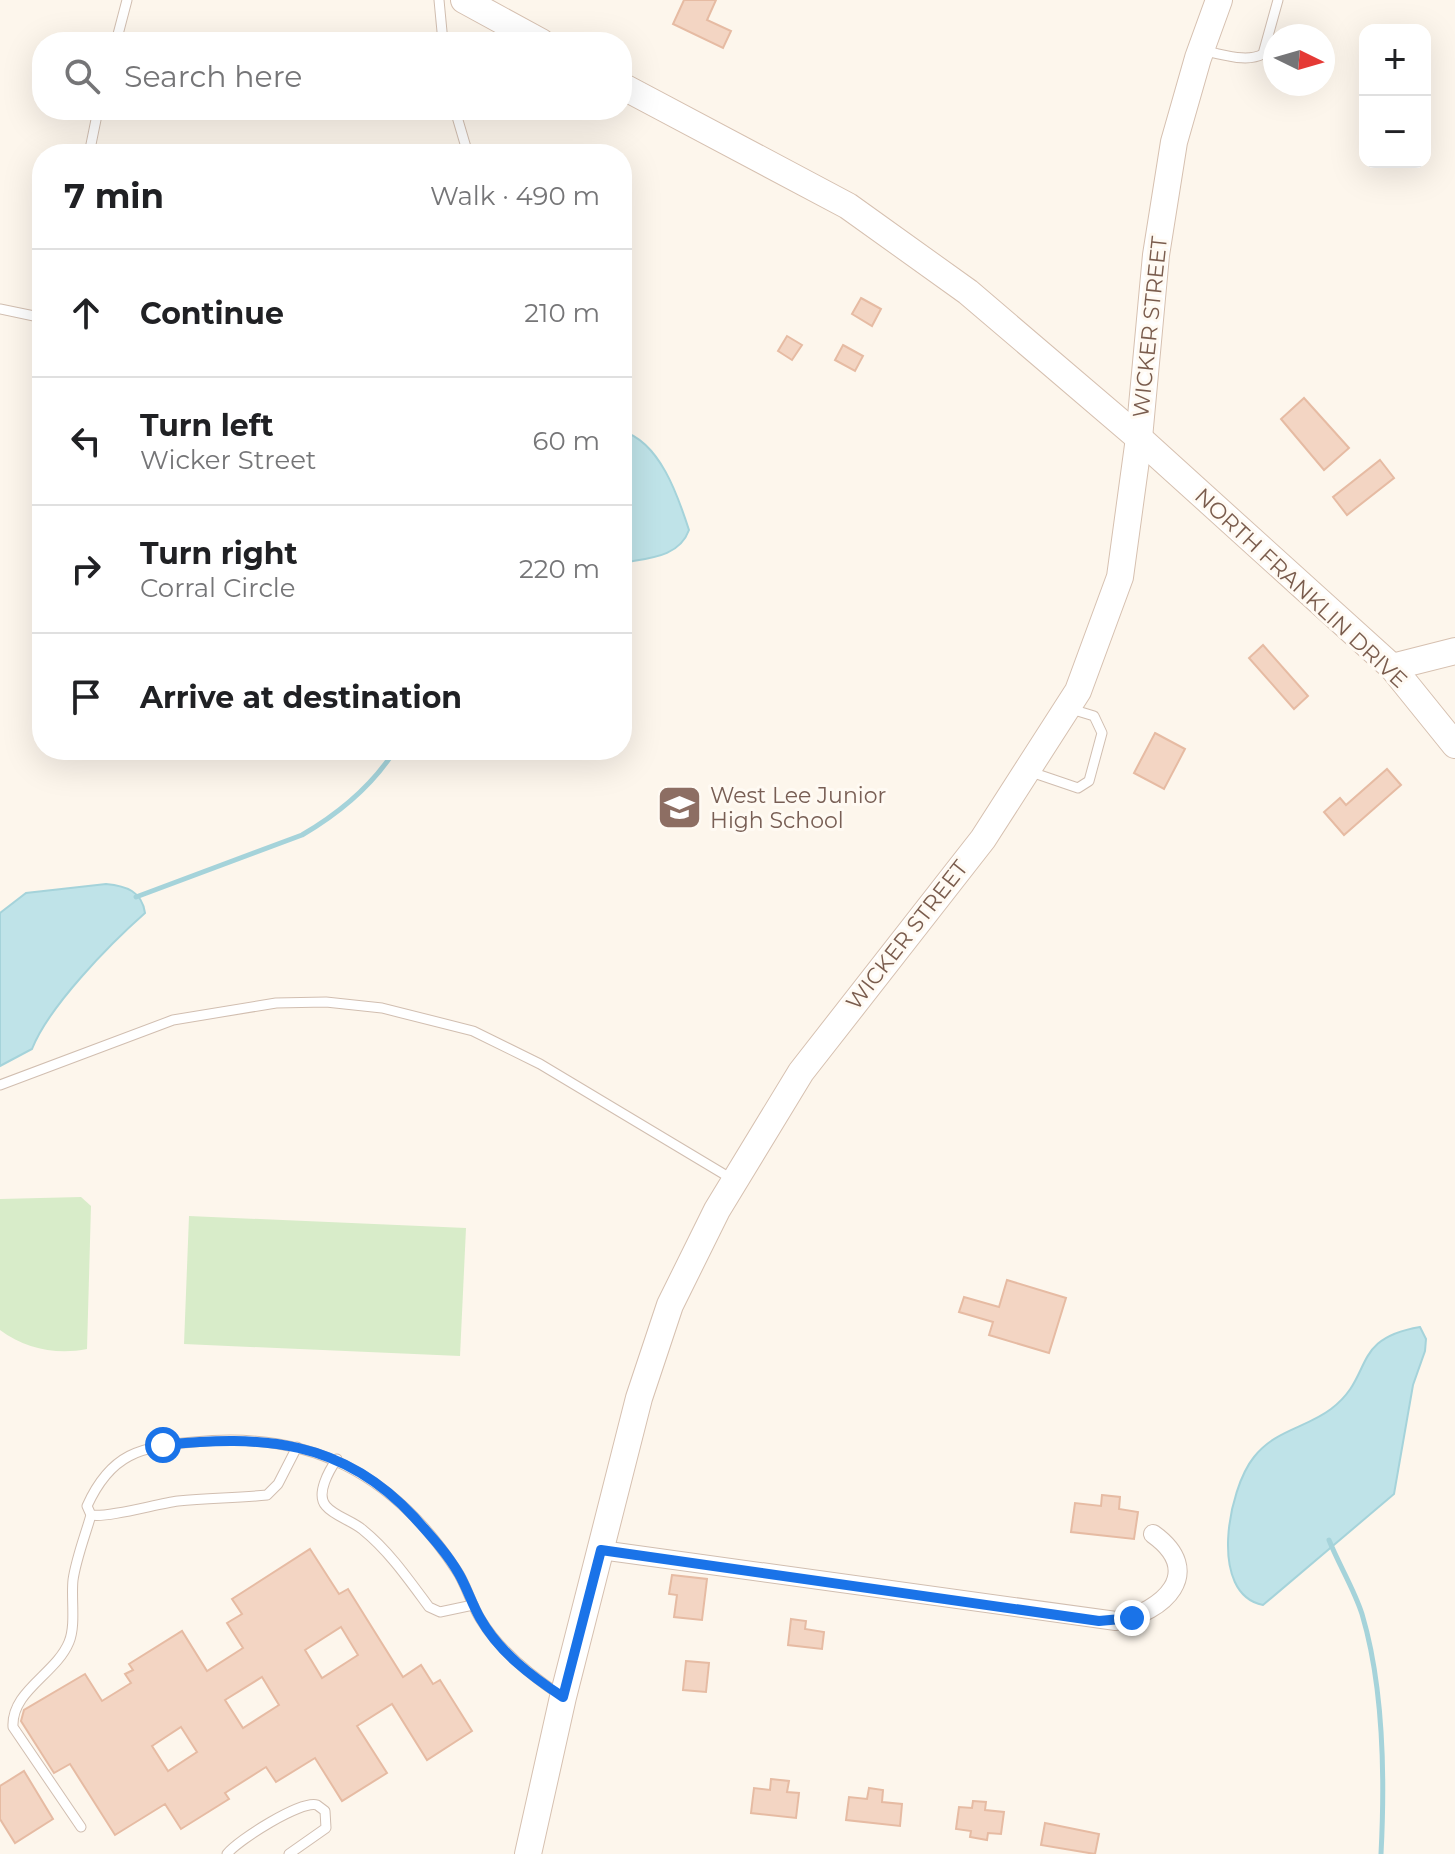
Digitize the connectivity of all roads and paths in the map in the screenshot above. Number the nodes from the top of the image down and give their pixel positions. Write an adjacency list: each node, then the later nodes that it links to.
1 (127, 0): 6 (lane)
2 (439, 0): 7 (lane)
3 (464, 0): 8 (main road)
4 (1219, 0): 9 (main road, WICKER STREET)
5 (1278, 0): 9 (lane)
6 (119, 32)
7 (442, 32)
8 (523, 32)
9 (1201, 50): 17 (main road, WICKER STREET)
10 (632, 91): 17 (main road, NORTH FRANKLIN DRIVE)
11 (96, 120): 13 (lane)
12 (458, 120): 14 (lane)
13 (91, 144)
14 (465, 144)
15 (0, 309): 16 (lane)
16 (32, 316)
17 (1139, 438): 19 (main road, NORTH FRANKLIN DRIVE); 20 (main road, WICKER STREET)
18 (1455, 651): 19 (main road)
19 (1392, 667): 21 (main road, NORTH FRANKLIN DRIVE)
20 (1067, 708): 22 (main road, WICKER STREET); 22 (lane)
21 (1455, 745)
22 (1027, 770): 24 (main road, WICKER STREET)
23 (0, 1085): 24 (lane)
24 (735, 1181): 29 (main road, WICKER STREET)
25 (297, 1447): 26 (lane); 27 (lane); 27 (lane)
26 (337, 1459): 30 (lane); 30 (lane)
27 (91, 1515): 32 (lane)
28 (1153, 1534): 29 (street)
29 (601, 1550): 31 (main road, WICKER STREET)
30 (473, 1605): 31 (lane)
31 (563, 1697): 35 (main road, WICKER STREET)
32 (81, 1827)
33 (227, 1854): 34 (lane)
34 (289, 1854)
35 (528, 1854)

